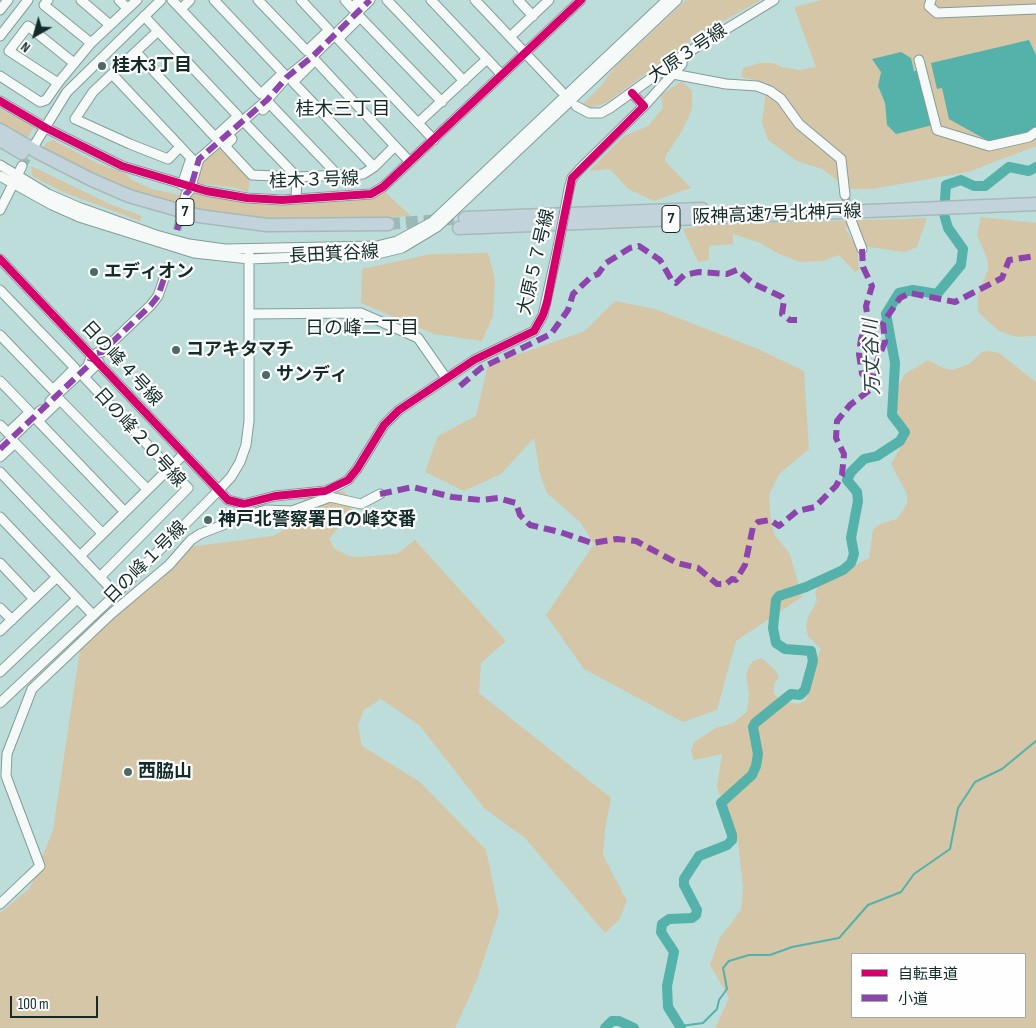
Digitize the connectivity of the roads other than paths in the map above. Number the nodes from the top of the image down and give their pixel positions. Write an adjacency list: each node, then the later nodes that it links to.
1 (8, 0): 29 (street)
2 (28, 0): 34 (street)
3 (48, 0): 36 (street)
4 (81, 0): 32 (street)
5 (119, 0): 26 (street)
6 (137, 0): 26 (street)
7 (161, 0): 30 (street)
8 (172, 0): 27 (street)
9 (190, 0): 27 (street)
10 (214, 0): 27 (street)
11 (258, 0): 12 (street)
12 (301, 0)
13 (345, 0): 14 (street)
14 (360, 0)
15 (370, 0): 73 (street)
16 (387, 0): 47 (street)
17 (431, 0): 40 (street)
18 (475, 0): 35 (street)
19 (518, 0): 31 (street)
20 (549, 0): 31 (street)
21 (581, 0): 38 (street, 桂木３号線)
22 (667, 0): 84 (street, 長田箕谷線)
23 (677, 0): 84 (street, 長田箕谷線)
24 (774, 0): 39 (street, 大原３号線)
25 (931, 0): 28 (street)
26 (127, 8): 32 (street)
27 (180, 9)
28 (1036, 9)
29 (0, 10)
30 (144, 16): 33 (street); 57 (street)
31 (533, 16): 35 (street)
32 (110, 24): 36 (street)
33 (158, 31): 37 (street); 37 (street)
34 (0, 36)
35 (510, 37): 38 (street)
36 (91, 43): 42 (street)
37 (136, 52): 43 (street)
38 (525, 54): 45 (street, 桂木３号線); 49 (street)
39 (682, 56): 44 (street, 大原５７号線); 50 (street, 大原３号線)
40 (487, 59): 45 (street); 47 (street)
41 (919, 60): 59 (street)
42 (74, 63): 48 (street); 48 (street)
43 (112, 74): 64 (street); 64 (street)
44 (673, 74): 54 (street, 大原５７号線); 74 (street)
45 (502, 75): 61 (street, 桂木３号線)
46 (0, 76): 48 (street)
47 (464, 81): 52 (street)
48 (58, 83)
49 (561, 91)
50 (632, 93): 53 (street, 大原３号線); 54 (street)
51 (0, 101): 57 (street, 桂木３号線)
52 (442, 102): 55 (street); 55 (street)
53 (576, 106)
54 (644, 106): 91 (street, 大原５７号線, bridge)
55 (418, 123): 61 (street)
56 (247, 125): 70 (street); 71 (street); 71 (street)
57 (46, 128): 62 (street); 73 (street, 桂木３号線)
58 (0, 130): 60 (highway, 7)
59 (1036, 132)
60 (0, 140)
61 (434, 140): 65 (street, 桂木３号線)
62 (35, 144)
63 (395, 146): 65 (street); 68 (street); 68 (street)
64 (180, 147): 73 (street)
65 (410, 162): 76 (street, 桂木３号線)
66 (0, 165): 72 (street, 長田箕谷線)
67 (22, 166): 72 (street)
68 (374, 167): 70 (street)
69 (0, 176): 72 (street, 長田箕谷線)
70 (335, 176): 71 (street)
71 (296, 177): 76 (street)
72 (14, 180): 80 (street); 84 (street, 長田箕谷線)
73 (188, 186): 76 (street, 桂木３号線); 78 (street)
74 (845, 195)
75 (1036, 196): 79 (highway, 阪神高速7号北神戸線 / 7)
76 (296, 199)
77 (1036, 204): 79 (highway, 阪神高速7号北神戸線 / 7)
78 (183, 206)
79 (883, 206): 82 (highway, 阪神高速7号北神戸線 / 7)
80 (0, 210)
81 (851, 220): 83 (street)
82 (462, 223)
83 (862, 249)
84 (249, 254): 88 (street, 日の峰１号線)
85 (1, 262): 90 (street, 日の峰４号線)
86 (168, 267): 90 (street)
87 (0, 290): 89 (street)
88 (250, 314): 91 (street); 100 (street, 日の峰１号線)
89 (0, 335)
90 (95, 359): 94 (street); 95 (street, 日の峰４号線); 97 (street, 日の峰２０号線)
91 (446, 378): 101 (street, 大原５７号線)
92 (0, 381): 93 (street)
93 (0, 425)
94 (0, 449)
95 (184, 454): 97 (street); 100 (street, 日の峰４号線)
96 (0, 457): 106 (street)
97 (169, 468): 99 (street); 110 (street, 日の峰２０号線)
98 (0, 472): 107 (street)
99 (146, 490): 104 (street); 104 (street)
100 (219, 490): 101 (street, 大原５７号線); 111 (street, 日の峰１号線)
101 (310, 493): 103 (street)
102 (380, 494): 103 (street)
103 (310, 503): 120 (street)
104 (124, 511): 106 (street)
105 (0, 517): 109 (street)
106 (102, 533): 107 (street)
107 (80, 556): 110 (street)
108 (0, 563): 112 (street)
109 (57, 577): 112 (street); 113 (street)
110 (100, 577): 111 (street)
111 (116, 594): 115 (street, 日の峰１号線)
112 (34, 599): 116 (street)
113 (78, 599): 115 (street); 118 (street)
114 (0, 608): 116 (street)
115 (92, 615): 119 (street, 日の峰１号線)
116 (12, 620): 117 (street)
117 (0, 631)
118 (0, 672)
119 (0, 703)
120 (0, 904)

